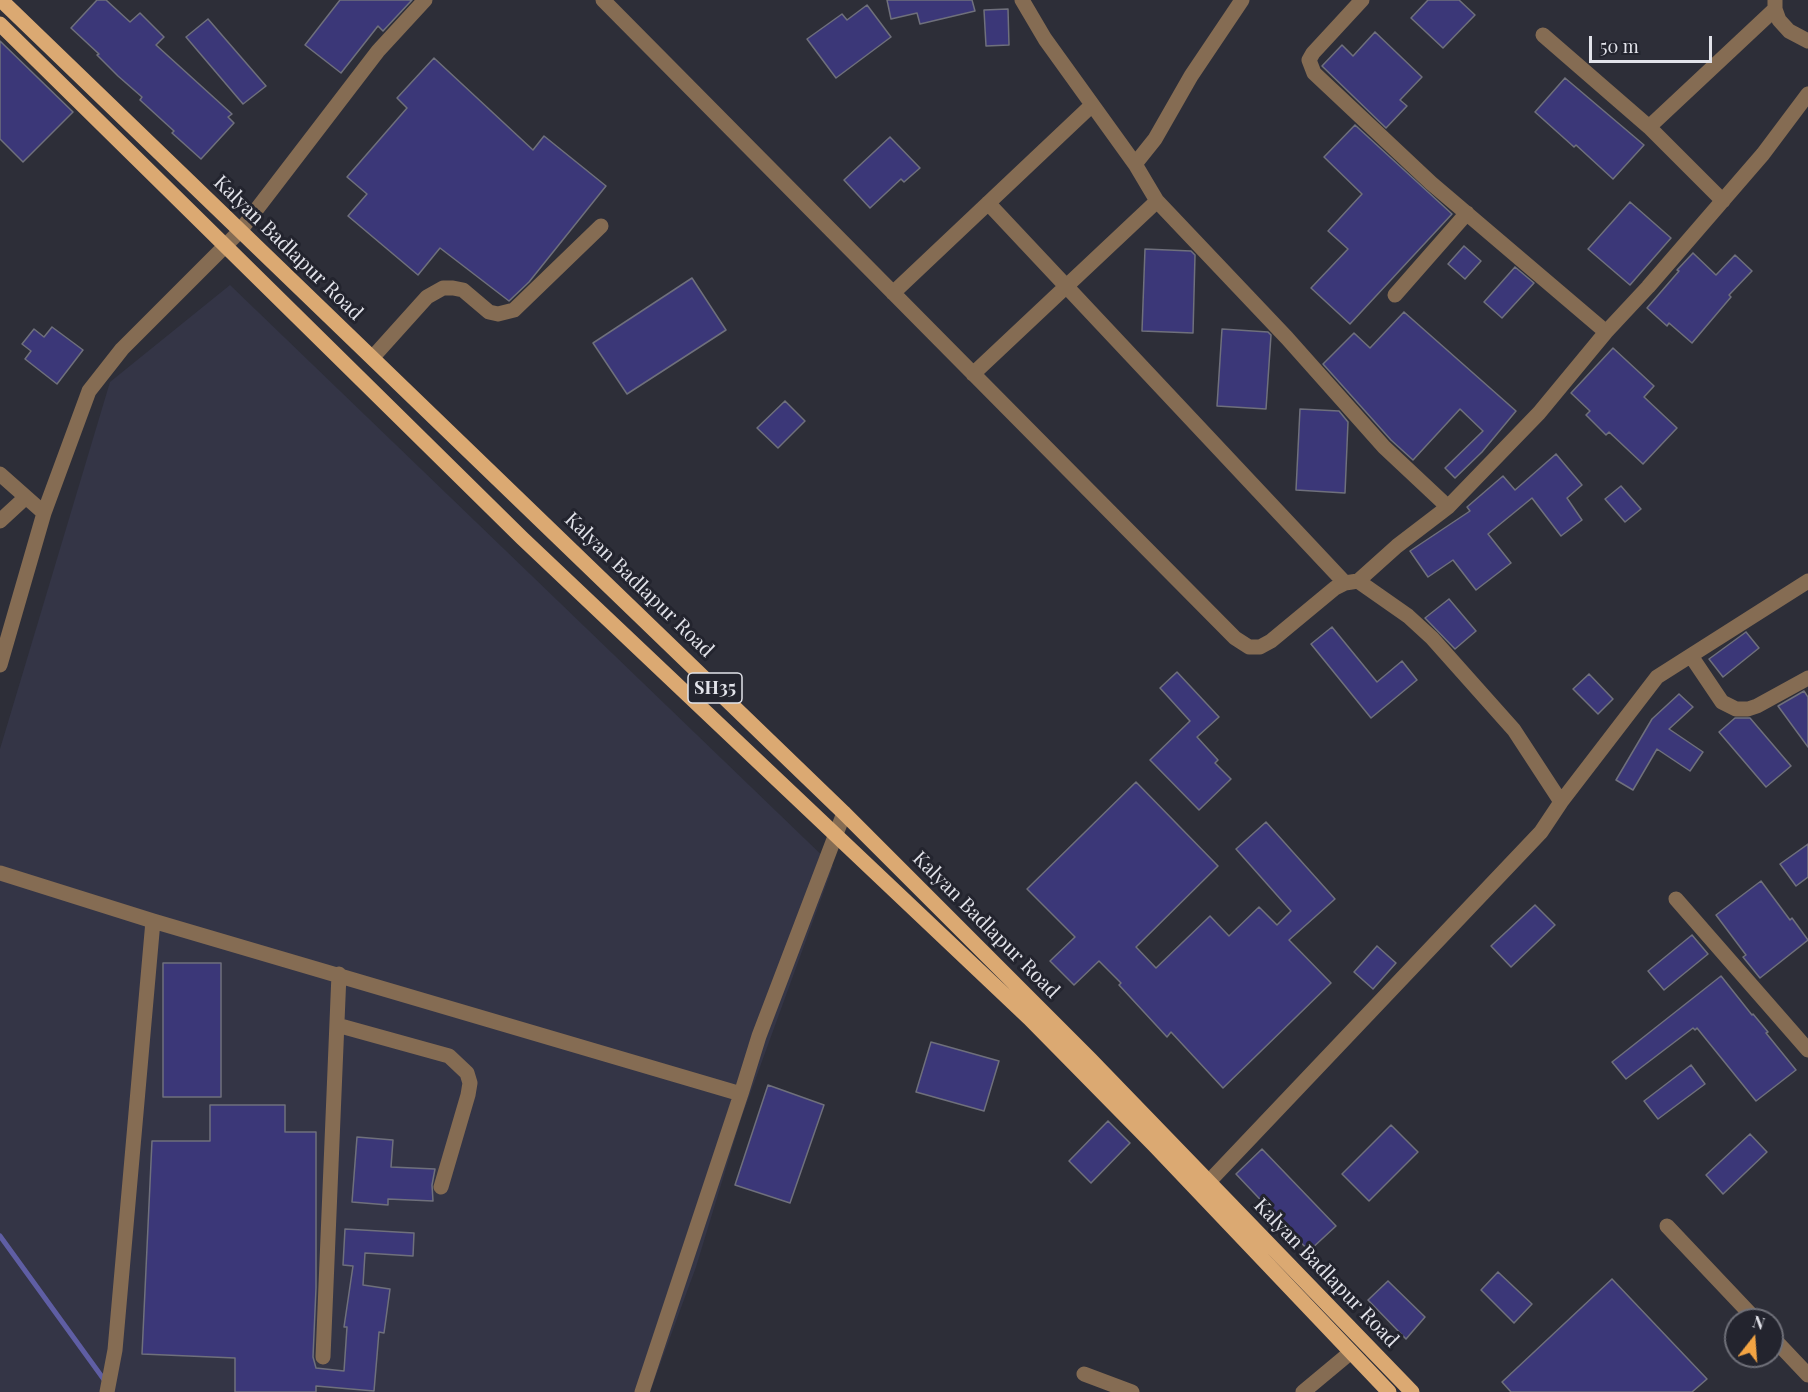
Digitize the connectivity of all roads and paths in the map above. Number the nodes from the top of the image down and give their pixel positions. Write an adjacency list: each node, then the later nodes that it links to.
1 (1, 0): 20 (main road, Kalyan Badlapur Road / SH35)
2 (425, 0): 20 (street)
3 (603, 0): 23 (street)
4 (1022, 0): 12 (street)
5 (1242, 0): 14 (street)
6 (1362, 0): 18 (street)
7 (1775, 4): 10 (street); 13 (street)
8 (0, 24): 21 (main road, Kalyan Badlapur Road / SH35)
9 (1543, 35): 13 (street)
10 (1808, 41)
11 (1808, 94): 16 (street)
12 (1092, 105): 14 (street); 17 (street)
13 (1648, 127): 16 (street)
14 (1135, 164): 15 (street)
15 (1157, 201): 22 (street); 30 (street)
16 (1723, 201): 25 (street)
17 (988, 203): 22 (street); 23 (street)
18 (1467, 213): 24 (street); 25 (street)
19 (601, 225): 26 (street)
20 (240, 231): 21 (street); 26 (main road, Kalyan Badlapur Road / SH35)
21 (226, 245): 31 (street); 40 (main road, Kalyan Badlapur Road / SH35)
22 (1068, 286): 27 (street); 34 (street)
23 (893, 293): 27 (street)
24 (1395, 295)
25 (1606, 332): 30 (street)
26 (373, 357): 39 (main road, Kalyan Badlapur Road / SH35)
27 (973, 374): 34 (street)
28 (0, 474): 29 (street)
29 (26, 497): 31 (street); 32 (street)
30 (1448, 507): 34 (street)
31 (44, 513): 36 (street)
32 (0, 521)
33 (1808, 581): 35 (street)
34 (1352, 582): 38 (street)
35 (1691, 656): 37 (street); 38 (street)
36 (0, 665)
37 (1808, 678)
38 (1561, 802): 49 (street)
39 (844, 813): 40 (street); 49 (main road, Kalyan Badlapur Road / SH35)
40 (836, 834): 47 (street); 49 (main road, Kalyan Badlapur Road / SH35)
41 (0, 873): 43 (street)
42 (1676, 899): 46 (street)
43 (153, 921): 44 (street); 57 (street)
44 (339, 974): 45 (street); 47 (street)
45 (337, 1025): 48 (street); 54 (street)
46 (1808, 1050)
47 (741, 1094): 58 (street)
48 (441, 1187)
49 (1204, 1187): 53 (main road, Kalyan Badlapur Road / SH35); 62 (main road, Kalyan Badlapur Road / SH35)
50 (1666, 1226): 51 (street)
51 (1745, 1308)
52 (1784, 1350): 56 (street)
53 (1352, 1352): 60 (street); 61 (main road, Kalyan Badlapur Road / SH35)
54 (323, 1357)
55 (1084, 1374): 59 (street)
56 (1808, 1375)
57 (107, 1392)
58 (642, 1392)
59 (1132, 1392)
60 (1303, 1392)
61 (1389, 1392)
62 (1412, 1392)

